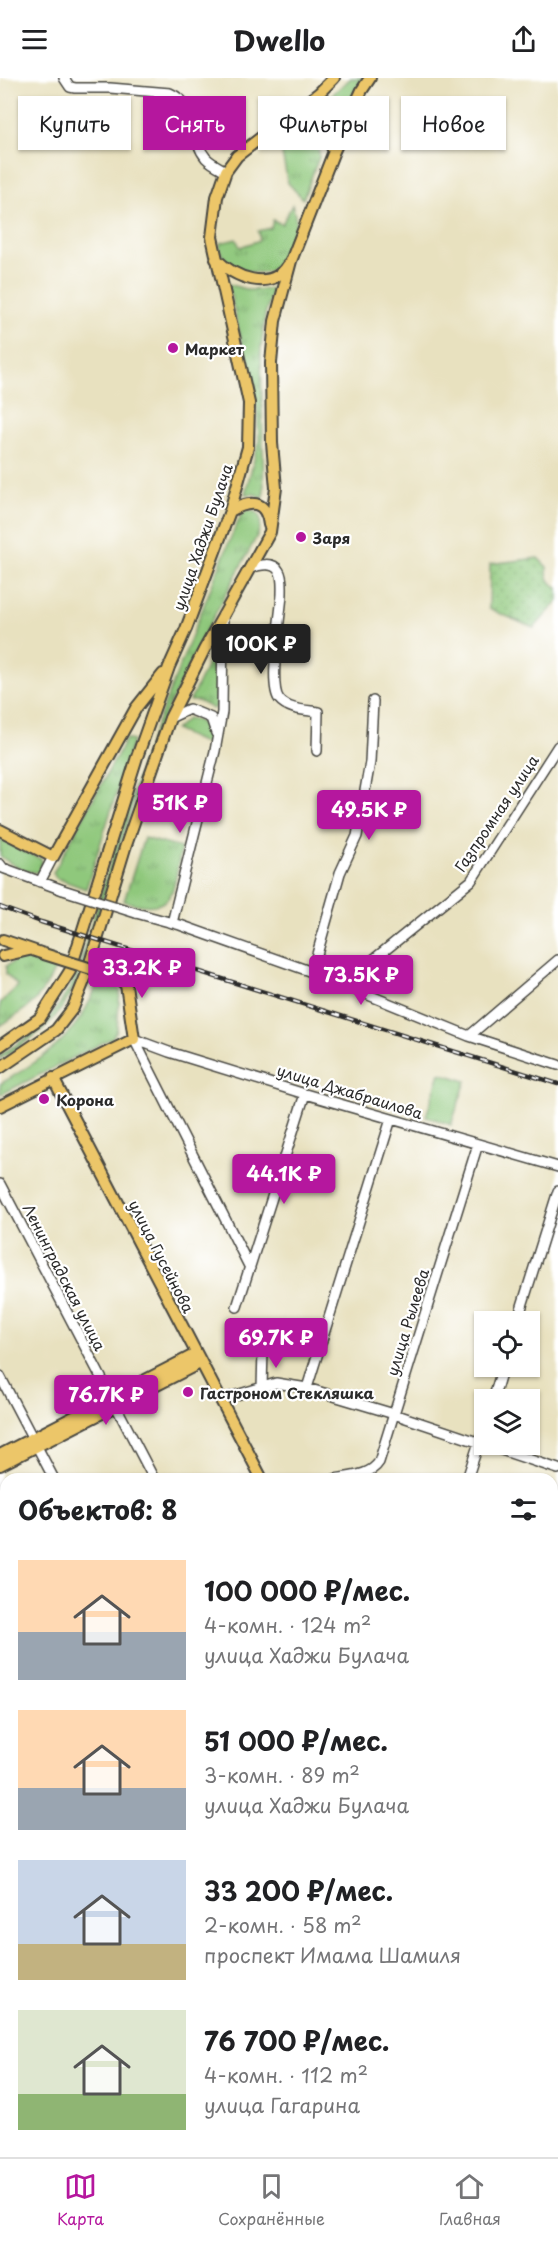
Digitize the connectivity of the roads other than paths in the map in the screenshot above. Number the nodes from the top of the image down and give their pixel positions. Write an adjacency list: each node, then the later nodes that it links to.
1 (64, 78): 7 (street)
2 (334, 78): 4 (main road, улица Хаджи Булача)
3 (370, 78): 6 (main road)
4 (315, 96)
5 (258, 140): 7 (main road, улица Хаджи Булача)
6 (334, 151): 9 (main road)
7 (226, 171): 8 (main road, улица Хаджи Булача)
8 (216, 259): 9 (main road); 10 (main road, улица Хаджи Булача)
9 (291, 261): 11 (main road)
10 (230, 511): 11 (main road); 14 (main road, улица Хаджи Булача)
11 (270, 532): 12 (main road)
12 (250, 568): 13 (main road); 21 (street)
13 (223, 615): 18 (main road); 20 (street)
14 (169, 667): 16 (main road); 17 (main road, улица Хаджи Булача)
15 (374, 701): 31 (street)
16 (136, 708): 17 (main road); 23 (main road)
17 (153, 713): 35 (main road, улица Хаджи Булача)
18 (170, 718): 20 (street); 37 (main road)
19 (558, 746): 32 (street, Газпромная улица)
20 (215, 751): 26 (street)
21 (317, 751)
22 (0, 830): 23 (main road)
23 (53, 857): 25 (street)
24 (0, 864): 25 (street)
25 (40, 882): 26 (street, bridge)
26 (172, 923): 31 (street)
27 (2, 938): 28 (main road); 29 (main road)
28 (29, 950): 29 (main road); 34 (main road, bridge)
29 (1, 957)
30 (558, 960): 33 (street)
31 (312, 972): 32 (street)
32 (343, 984): 33 (street)
33 (469, 1036): 36 (street)
34 (134, 1039): 38 (main road); 39 (street, улица Джабраилова); 46 (street)
35 (0, 1046)
36 (558, 1065)
37 (0, 1068)
38 (53, 1078): 40 (main road); 50 (main road, улица Гусейнова)
39 (305, 1094): 41 (street, улица Джабраилова); 46 (street)
40 (0, 1106)
41 (391, 1119): 42 (street, улица Джабраилова); 53 (street)
42 (478, 1144): 43 (street, улица Джабраилова); 56 (street, улица Рылеева)
43 (558, 1167)
44 (0, 1184): 55 (street, Ленинградская улица)
45 (558, 1191): 48 (street)
46 (250, 1268): 47 (street)
47 (237, 1307)
48 (521, 1311)
49 (263, 1349): 52 (street)
50 (198, 1358): 54 (main road, улица Гусейнова); 55 (main road)
51 (0, 1376): 57 (street)
52 (262, 1388): 53 (street); 54 (street)
53 (307, 1388): 56 (street)
54 (220, 1400): 66 (main road, улица Гусейнова)
55 (112, 1402): 57 (main road); 65 (street, Ленинградская улица)
56 (394, 1414): 58 (street); 67 (street, улица Рылеева)
57 (35, 1442): 59 (main road); 62 (main road); 64 (street)
58 (474, 1442)
59 (0, 1455)
60 (475, 1455): 68 (street)
61 (514, 1455): 63 (street)
62 (0, 1466)
63 (558, 1469)
64 (51, 1473)
65 (151, 1473)
66 (259, 1473)
67 (358, 1473)
68 (469, 1473)

